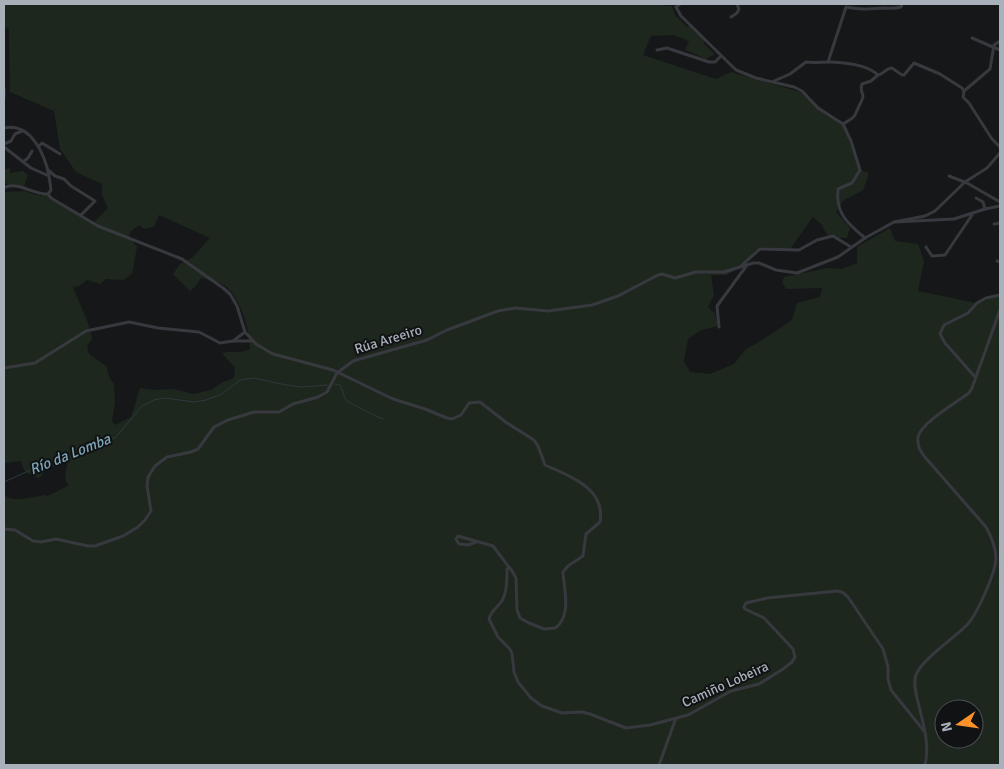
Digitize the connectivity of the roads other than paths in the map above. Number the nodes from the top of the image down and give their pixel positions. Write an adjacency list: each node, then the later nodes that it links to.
1 (680, 4): 4 (street)
2 (737, 4): 5 (street)
3 (902, 4): 12 (street)
4 (675, 6): 11 (street)
5 (732, 17)
6 (972, 38): 8 (street)
7 (1000, 40): 8 (street)
8 (994, 48): 10 (street); 16 (street)
9 (657, 50): 11 (street)
10 (1000, 50)
11 (721, 56): 14 (street)
12 (828, 62): 13 (street); 14 (street)
13 (878, 75): 16 (street); 18 (street)
14 (773, 82): 18 (street)
15 (4, 88): 17 (street)
16 (964, 91): 23 (street)
17 (4, 97)
18 (843, 124): 43 (street)
19 (4, 128): 20 (street)
20 (22, 131): 21 (street); 22 (street)
21 (4, 146): 27 (street)
22 (39, 146): 26 (street); 28 (street)
23 (1000, 147)
24 (32, 151): 27 (street)
25 (1000, 153): 31 (street)
26 (60, 154)
27 (24, 161): 29 (street)
28 (48, 170): 29 (street); 39 (street)
29 (49, 176): 33 (street)
30 (949, 176): 31 (street)
31 (965, 182): 35 (street); 40 (street)
32 (6, 187): 33 (street)
33 (48, 194): 39 (street)
34 (976, 198): 37 (street)
35 (1000, 202)
36 (1000, 206): 37 (street)
37 (985, 209): 38 (street)
38 (972, 214): 40 (street); 45 (street)
39 (81, 215): 51 (street)
40 (894, 222): 43 (street)
41 (1000, 223): 42 (street)
42 (994, 224)
43 (865, 238): 44 (street)
44 (851, 247): 46 (street); 47 (street)
45 (926, 247)
46 (747, 264): 47 (street, Rúa Areeiro); 50 (street)
47 (742, 266): 55 (street, Rúa Areeiro)
48 (1000, 295): 56 (street)
49 (1000, 310): 56 (street)
50 (719, 327)
51 (245, 332): 52 (street); 53 (street)
52 (233, 341): 53 (street); 54 (street)
53 (252, 342): 55 (street)
54 (4, 368)
55 (337, 373): 57 (street, Rúa Areeiro); 59 (street)
56 (976, 378): 61 (street)
57 (4, 529)
58 (476, 542): 58 (street); 59 (street)
59 (509, 567): 60 (street, Camiño Lobeira)
60 (676, 718): 61 (street, Camiño Lobeira); 62 (street, Camiño Lobeira)
61 (924, 731): 63 (street)
62 (659, 765)
63 (925, 765)

